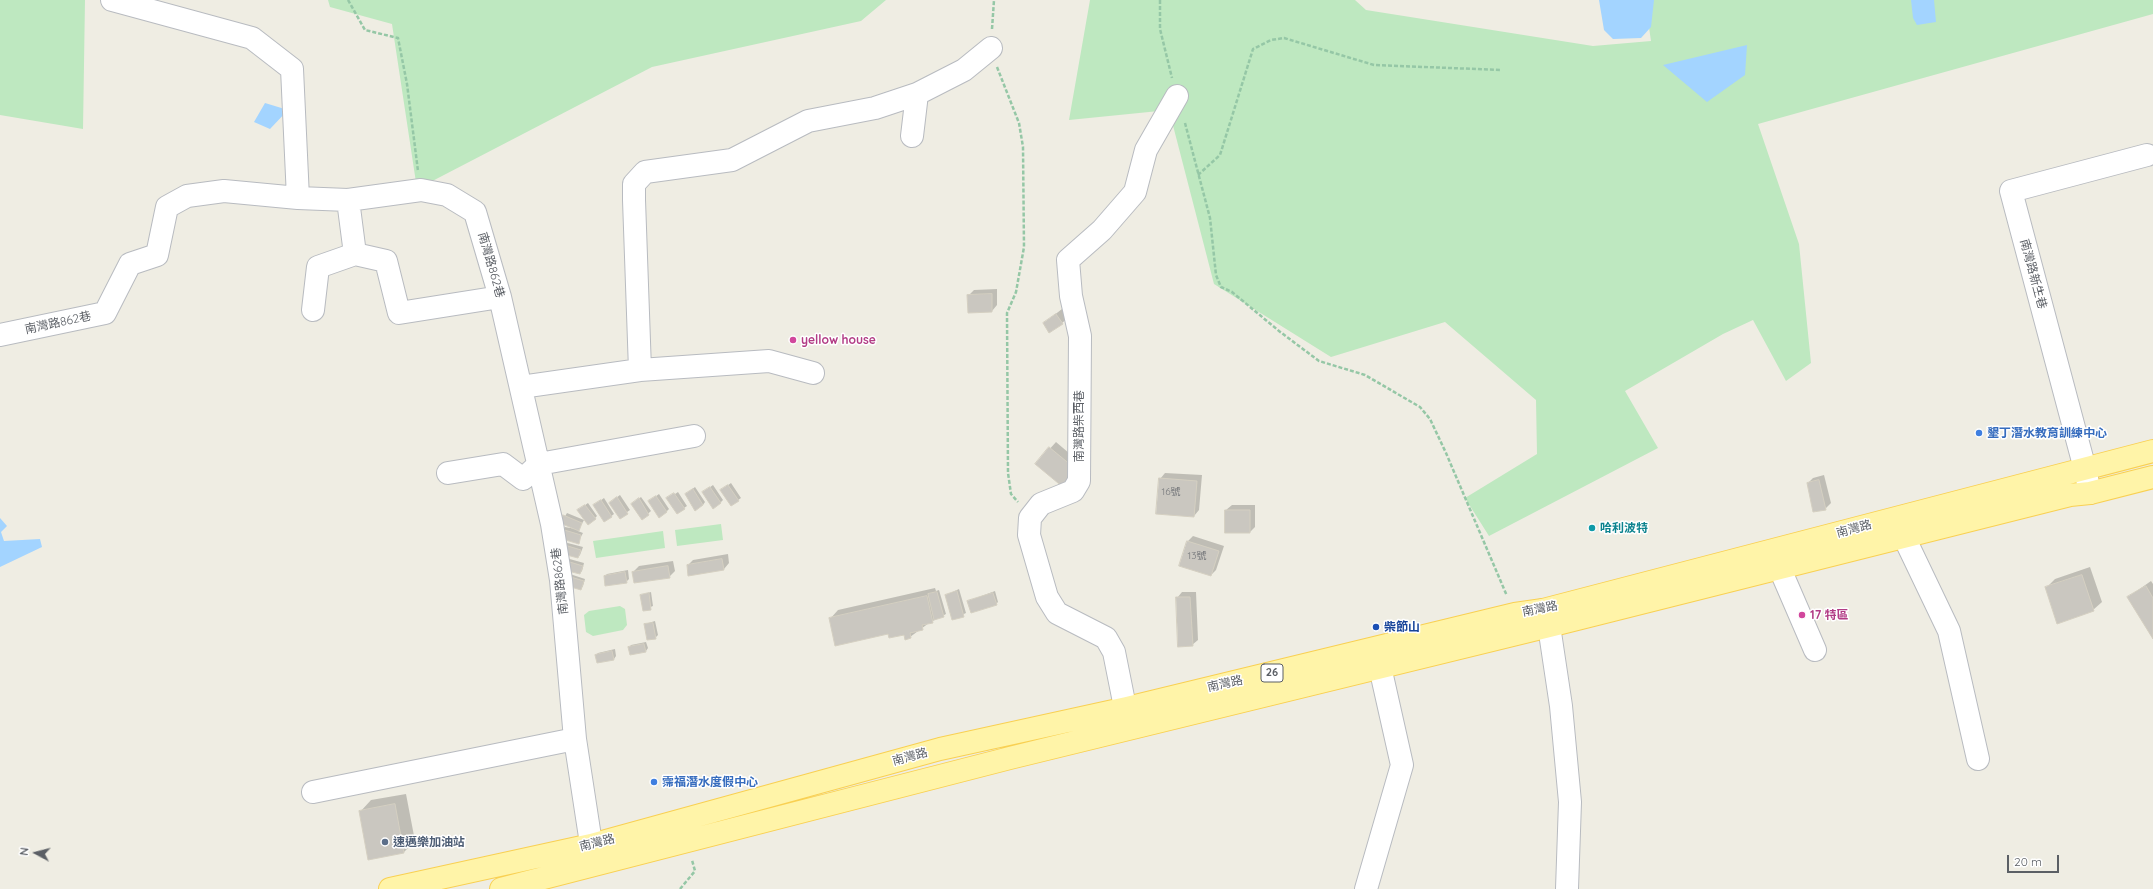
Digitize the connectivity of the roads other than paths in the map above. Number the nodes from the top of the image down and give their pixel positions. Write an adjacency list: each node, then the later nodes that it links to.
1 (112, 0): 7 (street)
2 (991, 48): 3 (street)
3 (918, 94): 5 (street); 13 (street)
4 (1177, 96): 28 (street, 南灣路柴西巷)
5 (912, 136)
6 (2147, 155): 19 (street, 南灣路新生巷)
7 (298, 198): 8 (street, 南灣路862巷); 12 (street, 南灣路862巷)
8 (348, 200): 9 (street); 10 (street, 南灣路862巷)
9 (355, 254): 10 (street); 11 (street)
10 (500, 297): 15 (street, 南灣路862巷)
11 (313, 310)
12 (0, 335)
13 (640, 370): 14 (street); 15 (street)
14 (813, 373)
15 (521, 387): 18 (street, 南灣路862巷)
16 (694, 436): 18 (street)
17 (2153, 451): 19 (main road, 南灣路 / 26)
18 (539, 464): 20 (street); 29 (street, 南灣路862巷)
19 (2085, 469): 22 (street, 南灣路新生巷); 25 (main road, 南灣路 / 26)
20 (448, 473)
21 (2153, 477): 22 (main road, 南灣路 / 26)
22 (2090, 493): 23 (main road, 南灣路 / 26)
23 (1904, 537): 24 (main road, 南灣路 / 26); 30 (street)
24 (1780, 569): 25 (main road, 南灣路 / 26); 26 (street)
25 (1546, 618): 27 (main road, 南灣路 / 26); 28 (main road, 南灣路 / 26); 36 (street)
26 (1814, 650)
27 (1380, 668): 28 (main road, 南灣路 / 26); 33 (street)
28 (1128, 718): 32 (main road, 南灣路 / 26); 32 (main road, 南灣路 / 26)
29 (575, 739): 31 (street); 32 (street, 南灣路862巷)
30 (1978, 759)
31 (313, 792)
32 (593, 856): 34 (main road, 南灣路 / 26); 35 (main road, 南灣路 / 26)
33 (1366, 888)
34 (390, 889)
35 (501, 889)
36 (1566, 889)

